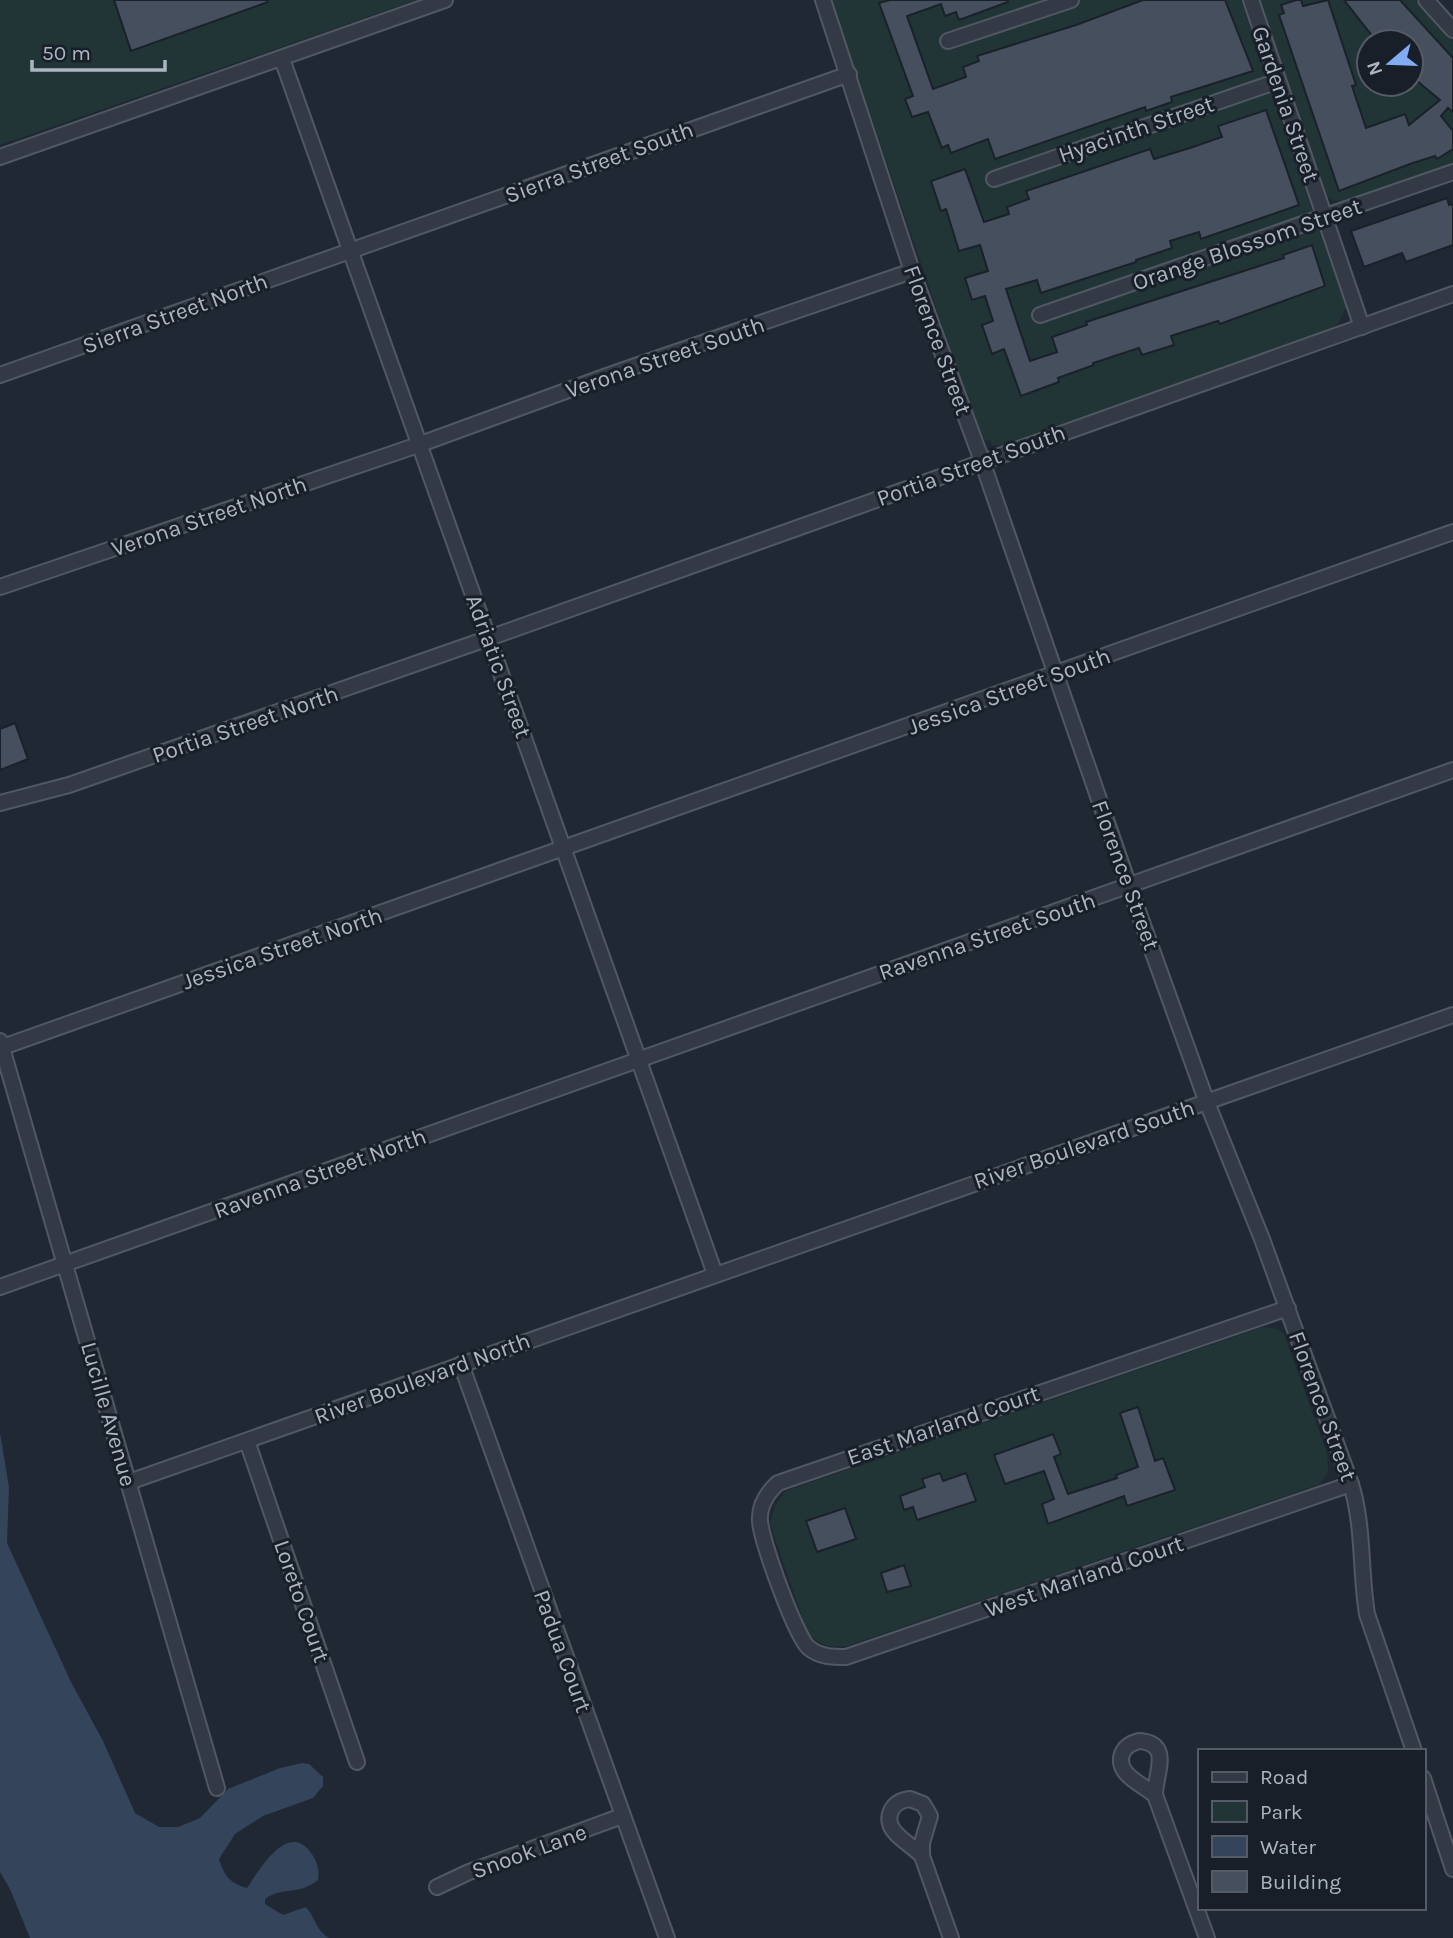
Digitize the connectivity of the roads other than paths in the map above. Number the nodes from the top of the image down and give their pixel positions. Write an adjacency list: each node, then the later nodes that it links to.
1 (445, 0): 8 (street)
2 (823, 0): 9 (street, Florence Street)
3 (1071, 0): 7 (street)
4 (1251, 0): 10 (street, Gardenia Street)
5 (1426, 0): 6 (street)
6 (1453, 30)
7 (948, 41)
8 (282, 59): 11 (street); 15 (street, Adriatic Street)
9 (849, 74): 15 (street, Sierra Street South); 16 (street, Florence Street)
10 (1278, 81): 13 (street, Hyacinth Street); 14 (street, Gardenia Street)
11 (0, 157)
12 (1453, 172): 14 (street, Orange Blossom Street)
13 (994, 179)
14 (1326, 217): 18 (street, Orange Blossom Street); 19 (street, Gardenia Street)
15 (350, 251): 20 (street, Sierra Street North); 21 (street, Adriatic Street)
16 (912, 271): 21 (street, Verona Street South); 22 (street, Florence Street)
17 (1453, 294): 19 (street, Portia Street South)
18 (1040, 315)
19 (1362, 327): 22 (street, Portia Street South)
20 (0, 375)
21 (418, 445): 24 (street, Verona Street North); 25 (street, Adriatic Street)
22 (982, 461): 25 (street, Portia Street South); 26 (street, Florence Street)
23 (1453, 532): 26 (street, Jessica Street South)
24 (0, 587)
25 (489, 639): 28 (street, Portia Street North); 29 (street, Adriatic Street)
26 (1055, 675): 29 (street, Jessica Street South); 30 (street, Florence Street)
27 (1453, 770): 30 (street, Ravenna Street South)
28 (0, 803)
29 (564, 848): 32 (street, Jessica Street North); 33 (street, Adriatic Street)
30 (1129, 886): 33 (street, Ravenna Street South); 34 (street, Florence Street)
31 (1453, 1015): 34 (street, River Boulevard South)
32 (1, 1045): 35 (street, Lucille Avenue)
33 (640, 1059): 35 (street, Ravenna Street North); 36 (street, Adriatic Street)
34 (1206, 1100): 36 (street, River Boulevard South); 38 (street, Florence Street)
35 (65, 1264): 37 (street, Ravenna Street North); 41 (street, Lucille Avenue)
36 (715, 1274): 39 (street, River Boulevard North)
37 (0, 1287)
38 (1288, 1308): 42 (street, Florence Street); 43 (street, East Marland Court)
39 (461, 1364): 40 (street, River Boulevard North); 49 (street, Padua Court)
40 (247, 1441): 41 (street, River Boulevard North); 45 (street, Loreto Court)
41 (129, 1482): 47 (street, Lucille Avenue)
42 (1351, 1484): 43 (street, West Marland Court); 44 (street, Florence Street)
43 (817, 1653)
44 (1413, 1749)
45 (357, 1762)
46 (1425, 1784): 51 (street)
47 (217, 1788)
48 (1155, 1794): 55 (street)
49 (622, 1816): 52 (street, Snook Lane); 53 (street, Padua Court)
50 (922, 1856): 54 (street)
51 (1453, 1869)
52 (437, 1887)
53 (667, 1938)
54 (951, 1938)
55 (1207, 1938)

